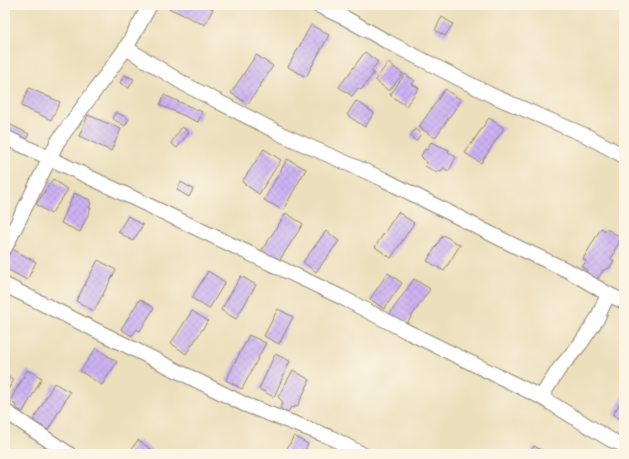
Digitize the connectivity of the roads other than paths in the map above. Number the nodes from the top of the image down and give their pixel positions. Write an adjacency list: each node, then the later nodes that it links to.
1 (150, 5): 3 (street)
2 (318, 5): 5 (street)
3 (126, 48): 6 (street); 9 (street)
4 (5, 137): 6 (street)
5 (624, 156)
6 (50, 159): 7 (street); 11 (street)
7 (5, 248)
8 (5, 285): 15 (street)
9 (608, 294): 10 (street); 11 (street)
10 (624, 302)
11 (541, 397): 13 (street)
12 (5, 411): 14 (street)
13 (624, 445)
14 (69, 454)
15 (362, 454)

